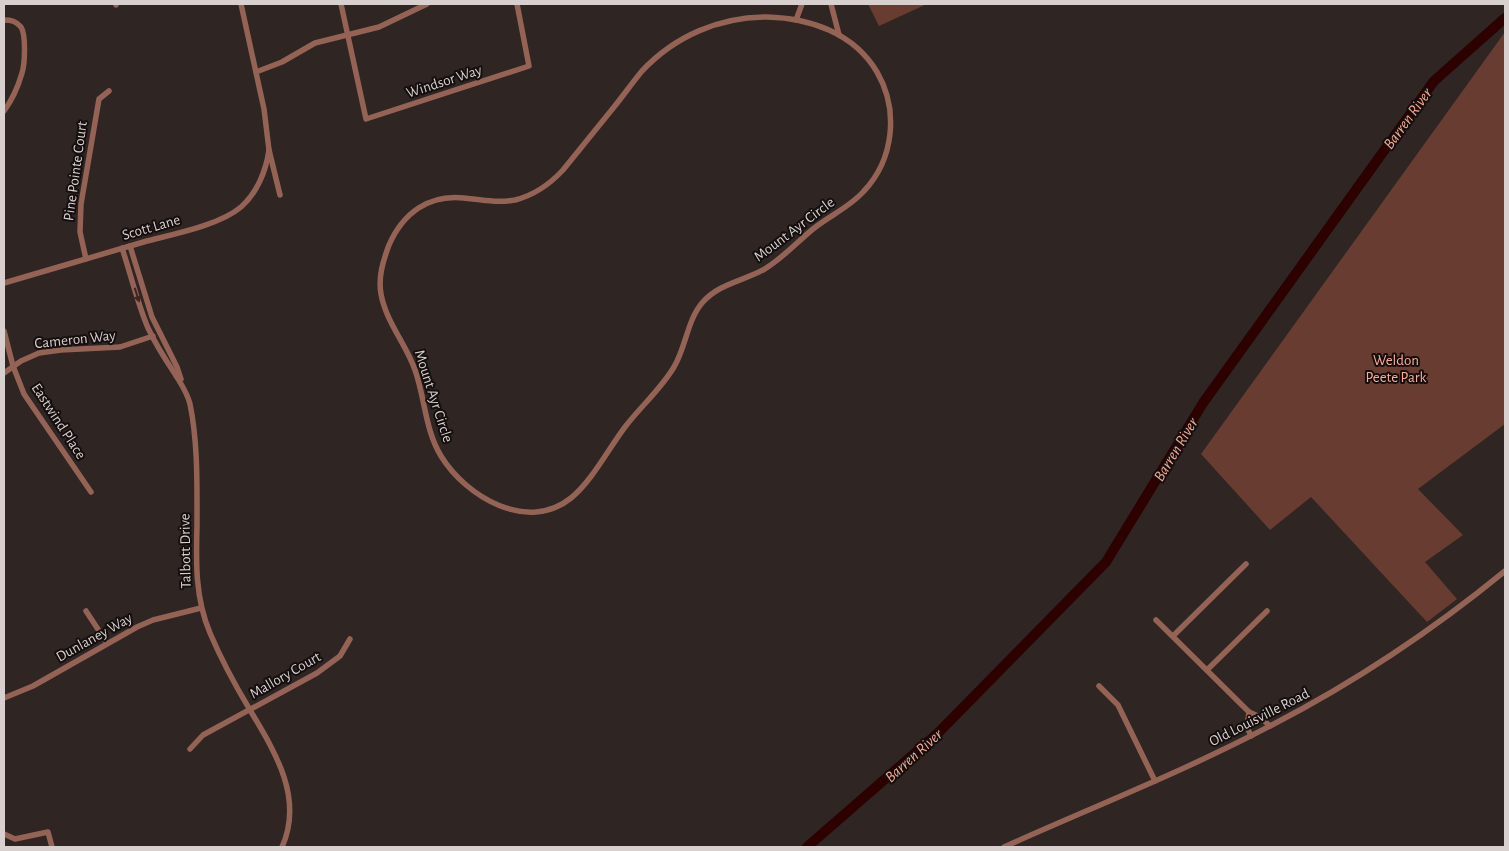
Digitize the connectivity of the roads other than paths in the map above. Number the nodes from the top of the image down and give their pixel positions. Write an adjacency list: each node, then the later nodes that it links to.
1 (242, 4): 11 (street, Scott Lane)
2 (341, 4): 9 (street)
3 (427, 4): 9 (street)
4 (517, 4): 9 (street, Windsor Way)
5 (802, 4): 8 (street)
6 (831, 4): 10 (street)
7 (4, 20): 13 (street)
8 (796, 20): 10 (street, Mount Ayr Circle); 10 (street, Mount Ayr Circle)
9 (348, 35): 11 (street)
10 (839, 35)
11 (256, 72): 14 (street, Scott Lane)
12 (109, 90): 18 (street, Pine Pointe Court)
13 (4, 111)
14 (269, 150): 15 (street, Scott Lane); 16 (street, Scott Lane)
15 (280, 195)
16 (130, 246): 17 (street, Scott Lane); 24 (street)
17 (122, 248): 18 (street, Scott Lane); 21 (street, Talbott Drive, one-way to 21)
18 (86, 259): 19 (street, Scott Lane)
19 (4, 283)
20 (4, 332): 22 (street, Eastwind Place)
21 (152, 336): 22 (street, Cameron Way); 24 (street, Talbott Drive)
22 (13, 366): 23 (street, Cameron Way); 25 (street, Eastwind Place)
23 (4, 373)
24 (183, 386): 28 (street, Talbott Drive)
25 (91, 492)
26 (1246, 564): 32 (street)
27 (1505, 571): 40 (street, Old Louisville Road)
28 (201, 608): 34 (street, Dunlaney Way); 38 (street, Talbott Drive)
29 (86, 611): 34 (street)
30 (1267, 611): 35 (street)
31 (1156, 620): 32 (street)
32 (1173, 636): 35 (street)
33 (350, 639): 38 (street, Mallory Court)
34 (107, 643): 37 (street, Dunlaney Way)
35 (1207, 670): 39 (street)
36 (1099, 686): 43 (street)
37 (4, 697)
38 (250, 710): 42 (street, Mallory Court); 46 (street, Talbott Drive)
39 (1249, 712): 40 (street); 41 (street)
40 (1270, 726): 41 (street, Old Louisville Road)
41 (1251, 736): 43 (street, Old Louisville Road)
42 (190, 749)
43 (1155, 781): 47 (street, Old Louisville Road)
44 (4, 834): 45 (street)
45 (52, 847)
46 (282, 847)
47 (1004, 847)

